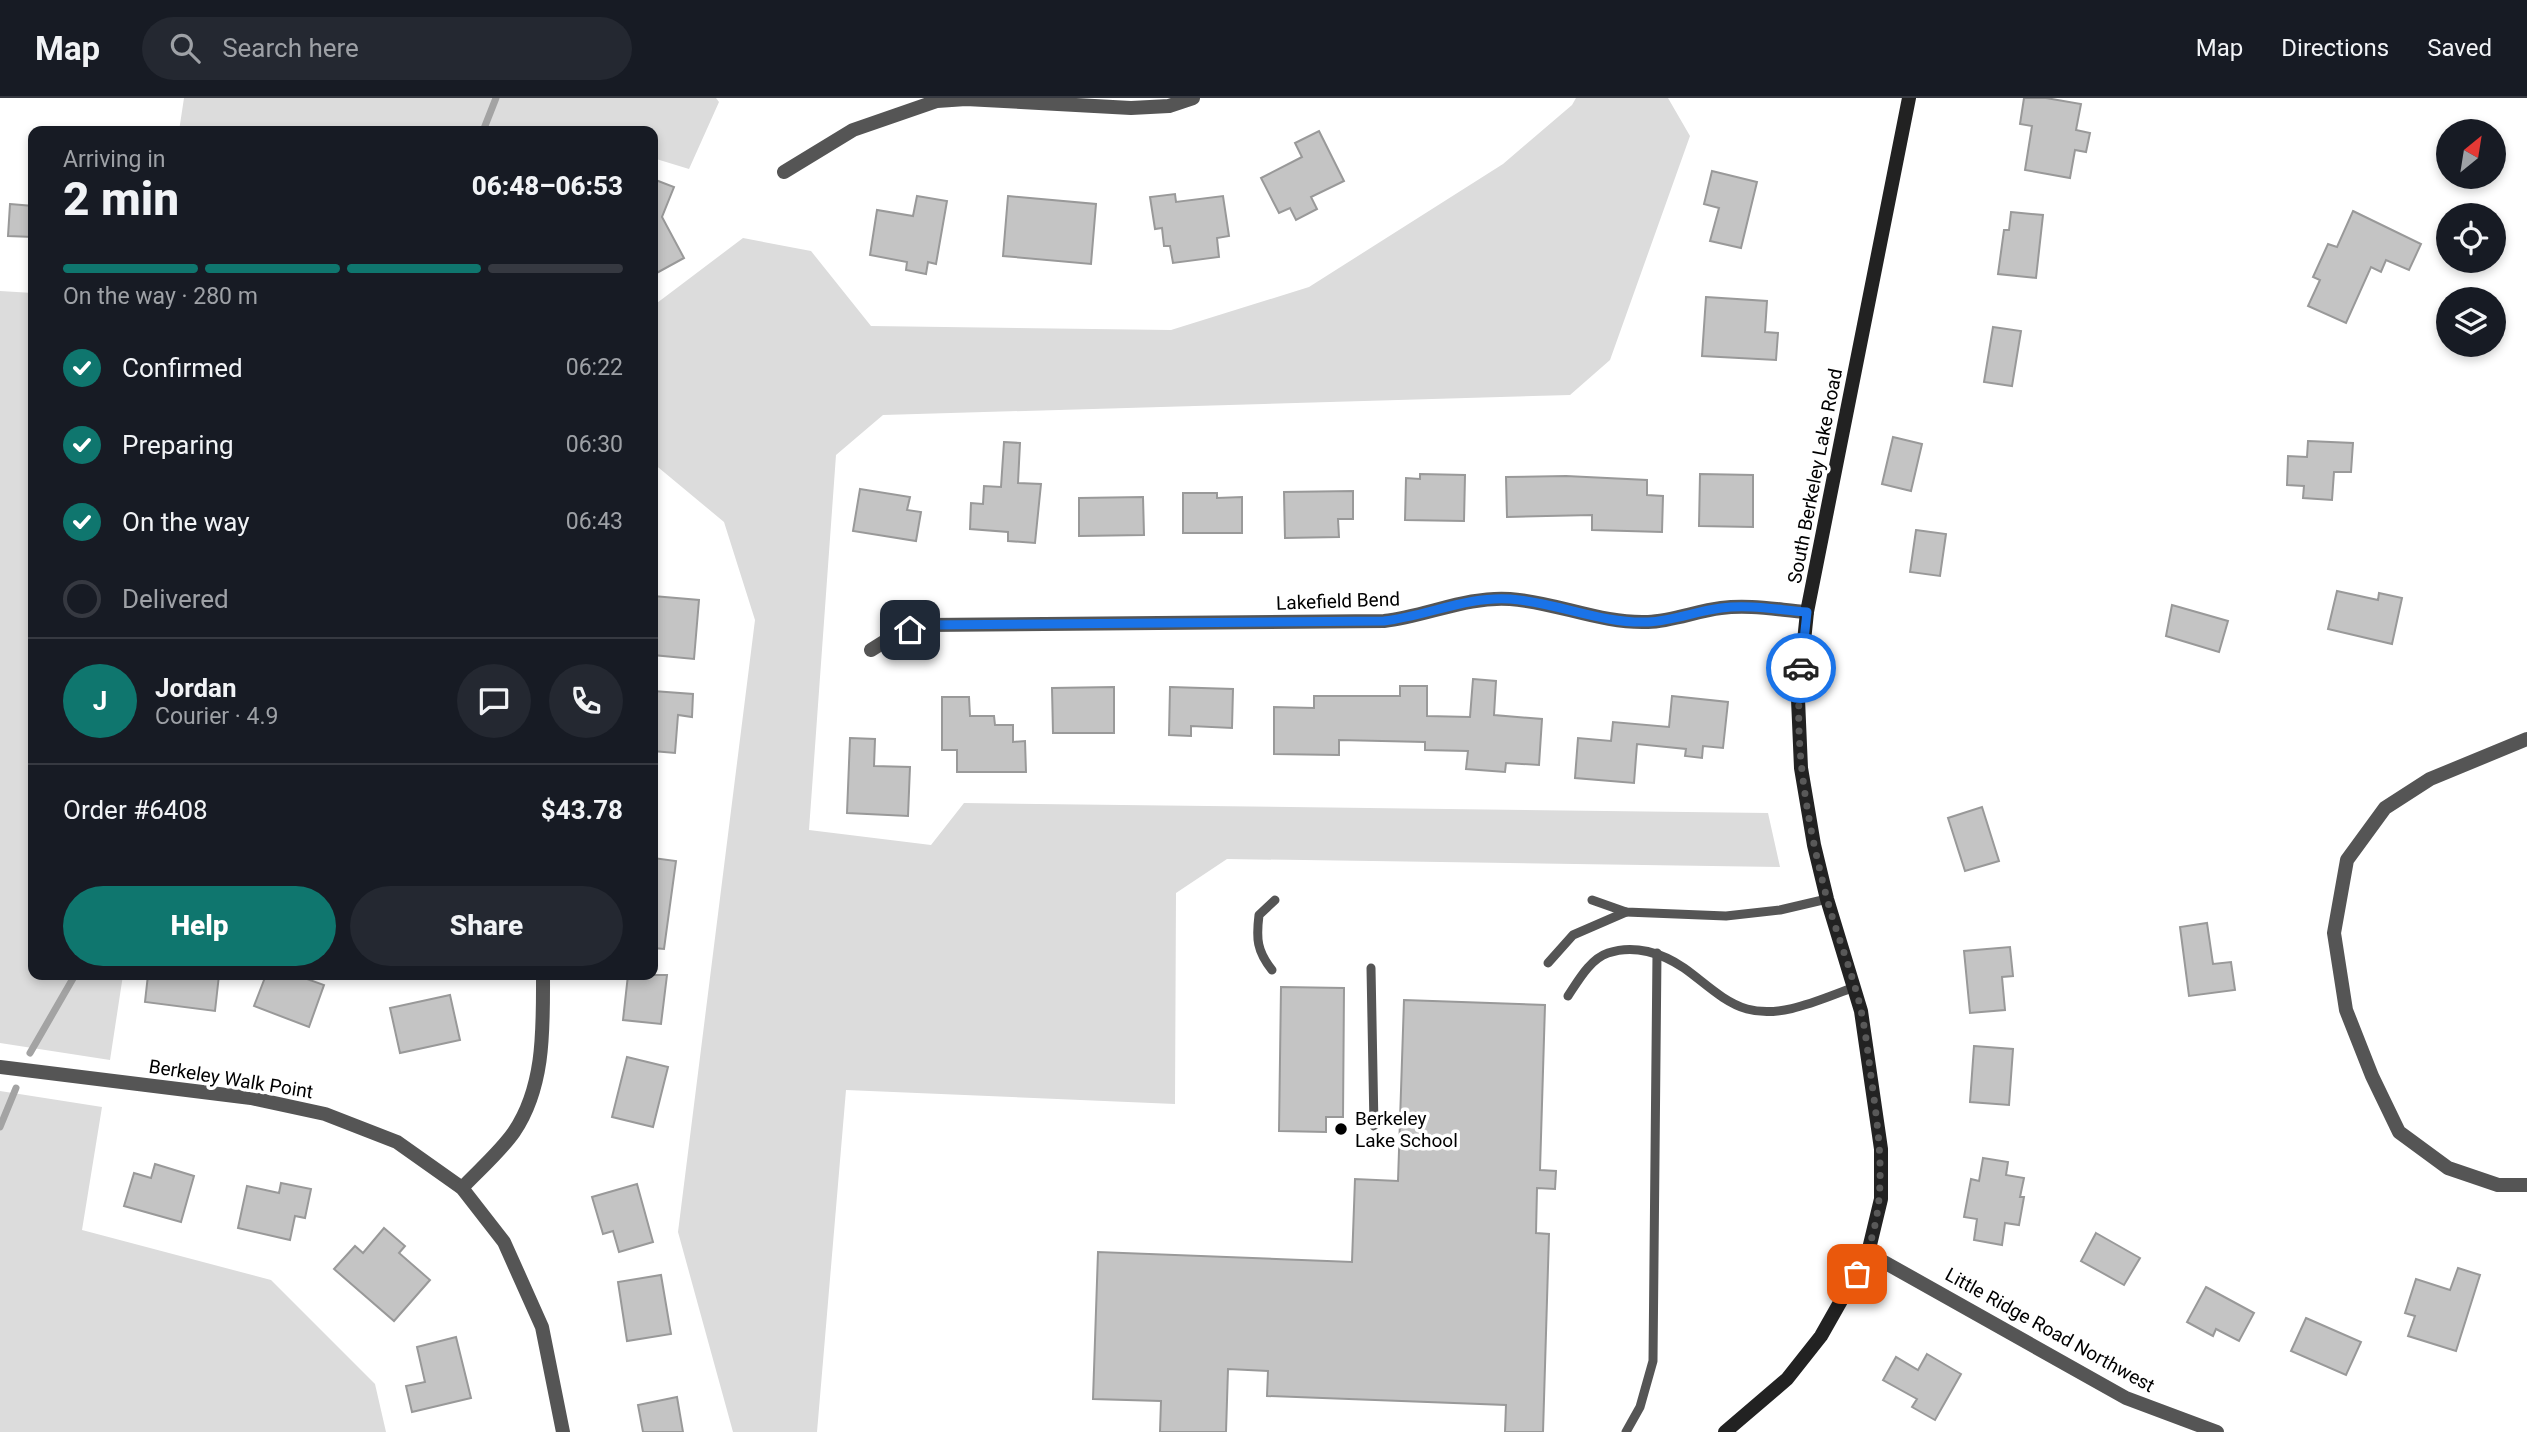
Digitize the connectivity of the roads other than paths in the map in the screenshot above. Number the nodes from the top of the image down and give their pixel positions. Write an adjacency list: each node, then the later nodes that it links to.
1 (1193, 98): 3 (street)
2 (1909, 98): 4 (street, South Berkeley Lake Road)
3 (784, 172)
4 (1807, 612): 5 (street, Lakefield Bend); 7 (street, South Berkeley Lake Road)
5 (871, 650)
6 (2527, 739): 20 (street)
7 (1827, 899): 10 (lane); 16 (street, South Berkeley Lake Road)
8 (1275, 900): 14 (lane)
9 (1592, 900): 10 (lane)
10 (1626, 912): 12 (lane)
11 (1657, 953): 16 (lane); 17 (lane); 24 (lane)
12 (1548, 963)
13 (1371, 968): 19 (lane)
14 (1272, 970)
15 (543, 980): 21 (street)
16 (1855, 987): 22 (street, South Berkeley Lake Road)
17 (1568, 996)
18 (0, 1067): 21 (street, Berkeley Walk Point)
19 (1374, 1126)
20 (2527, 1185)
21 (462, 1188): 23 (street, Berkeley Walk Point)
22 (1868, 1253): 25 (street, South Berkeley Lake Road); 26 (street, Little Ridge Road Northwest)
23 (563, 1432)
24 (1626, 1432)
25 (1725, 1432)
26 (2217, 1432)

